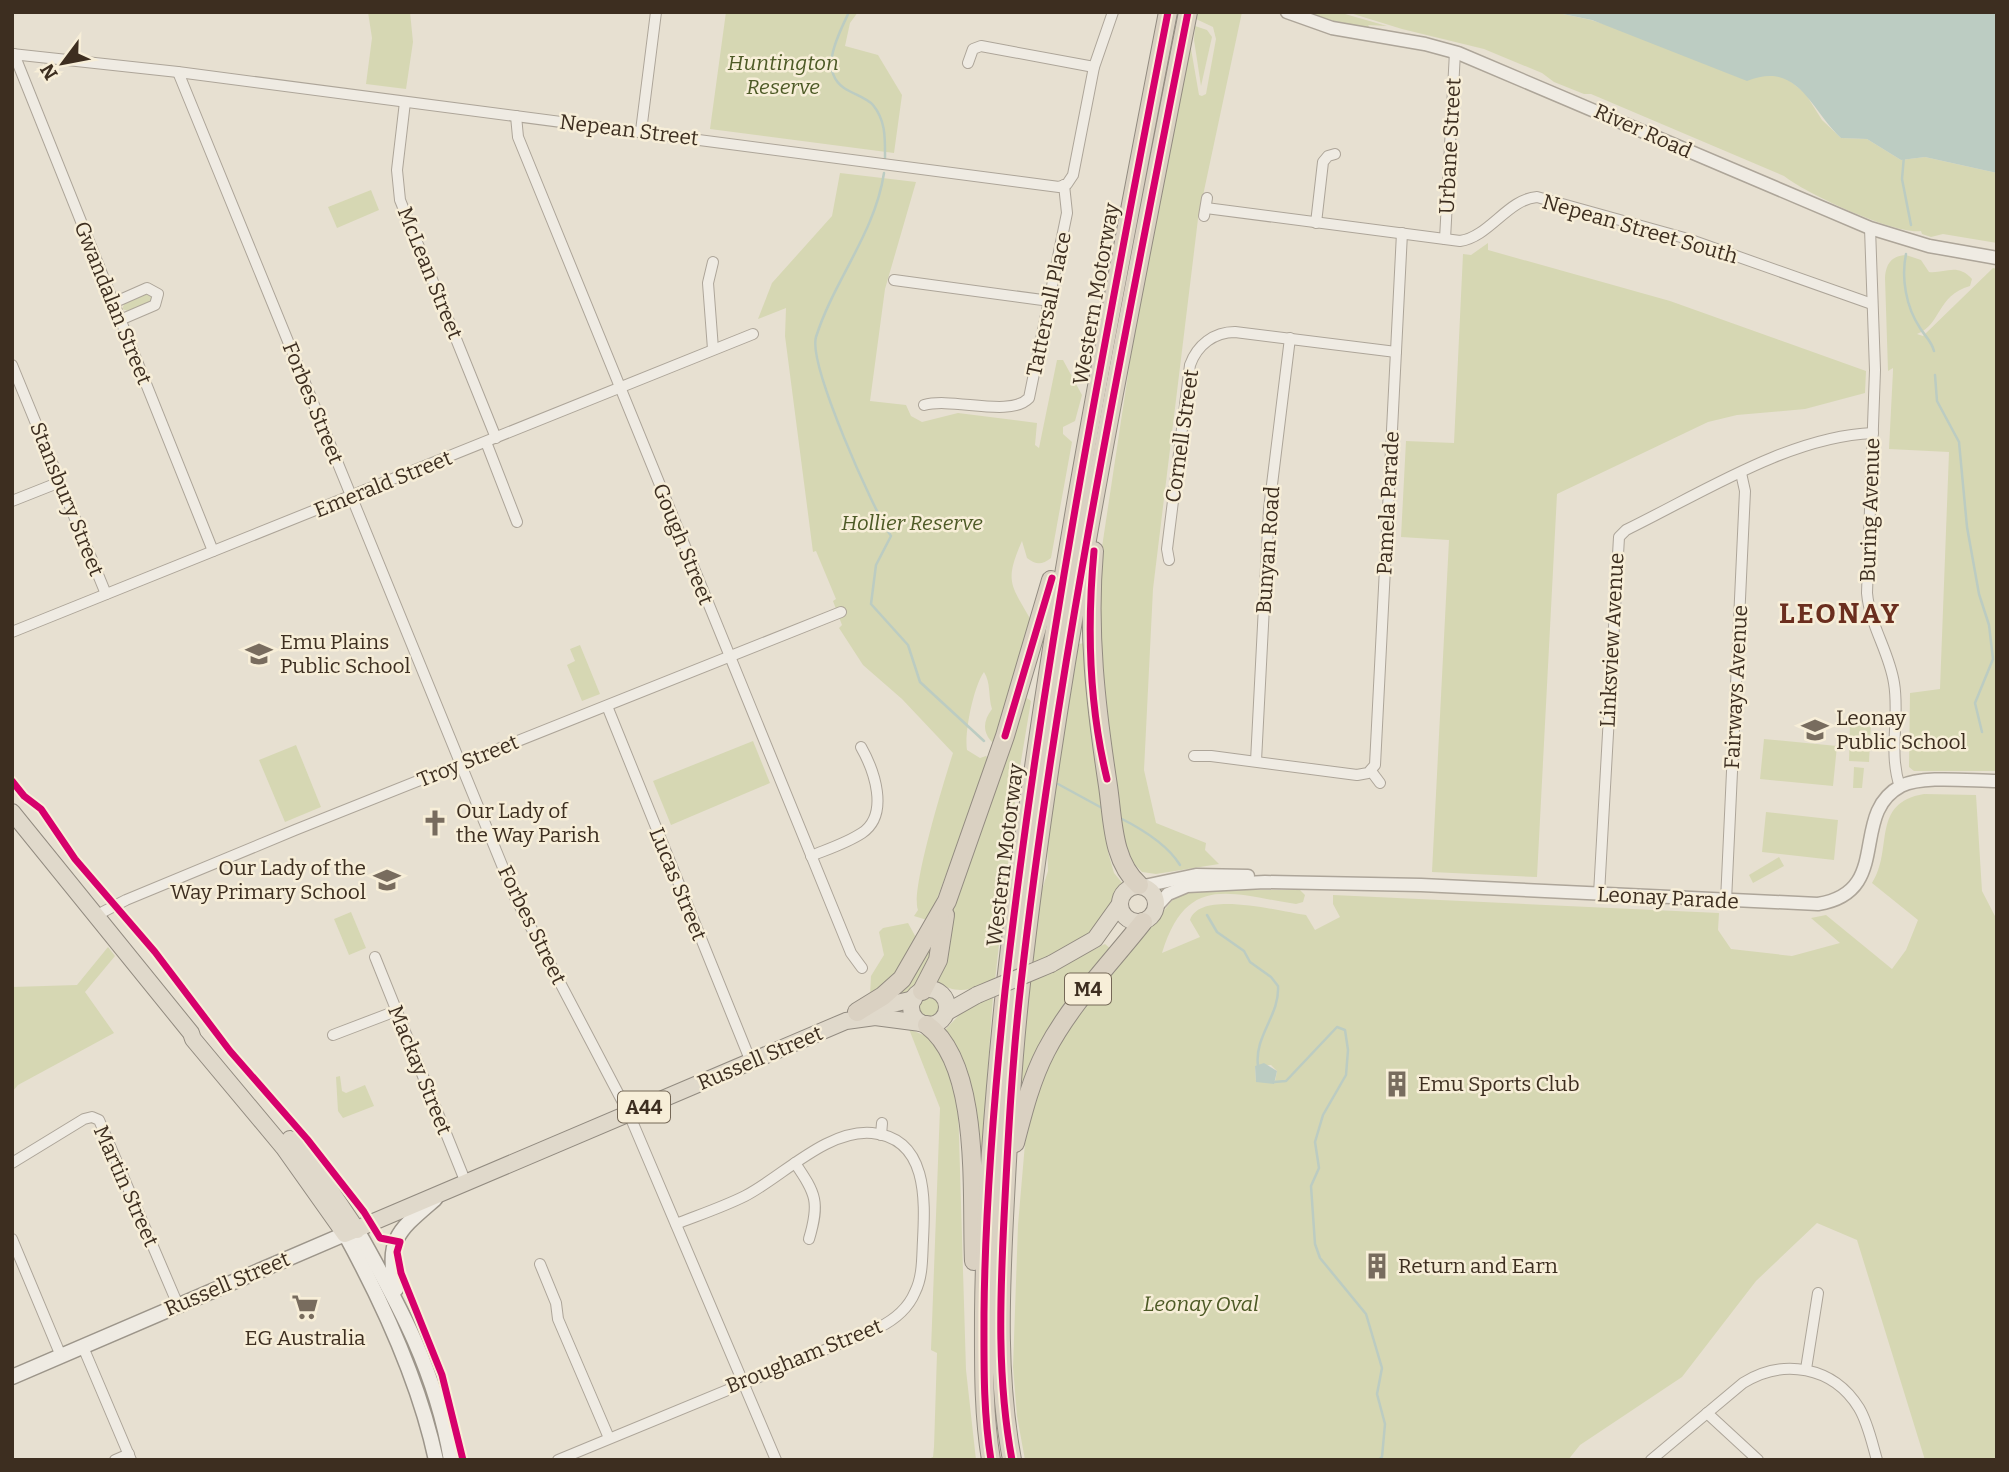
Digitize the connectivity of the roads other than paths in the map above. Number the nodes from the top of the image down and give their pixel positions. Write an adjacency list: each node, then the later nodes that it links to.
1 (656, 12): 13 (street)
2 (1113, 12): 9 (street)
3 (1287, 12): 6 (street, River Road)
4 (1167, 16): 33 (highway, Western Motorway / M4)
5 (1186, 18): 33 (highway, Western Motorway / M4)
6 (1455, 52): 18 (street, River Road); 20 (street, Urbane Street)
7 (13, 54): 10 (street, Nepean Street); 25 (street, Gwandalan Street)
8 (968, 63): 9 (street)
9 (1094, 67): 15 (street)
10 (178, 72): 11 (street, Nepean Street); 40 (street, Forbes Street)
11 (405, 102): 12 (street, Nepean Street); 37 (street, McLean Street)
12 (516, 116): 13 (street, Nepean Street); 34 (street, Gough Street)
13 (641, 131): 15 (street, Nepean Street)
14 (1335, 154): 17 (street)
15 (1065, 185): 24 (street, Tattersall Place)
16 (1206, 207): 17 (street, Nepean Street South)
17 (1316, 222): 19 (street, Nepean Street South)
18 (1870, 228): 21 (street, River Road); 26 (street, Buring Avenue)
19 (1402, 233): 20 (street, Nepean Street South); 31 (street, Pamela Parade)
20 (1446, 239): 26 (street, Nepean Street South)
21 (1997, 258)
22 (713, 262): 30 (street)
23 (894, 280): 24 (street)
24 (1050, 301): 35 (street, Tattersall Place)
25 (113, 303): 27 (street, Gwandalan Street); 27 (street)
26 (1872, 304): 36 (street, Buring Avenue)
27 (120, 320): 43 (street, Gwandalan Street)
28 (753, 334): 30 (street, Emerald Street)
29 (1290, 338): 31 (street, Cornell Street); 44 (street, Cornell Street); 52 (street, Bunyan Road)
30 (713, 349): 34 (street, Emerald Street)
31 (1396, 352): 54 (street, Pamela Parade)
32 (12, 365): 39 (street, Stansbury Street)
33 (1110, 365): 58 (highway, Western Motorway / M4); 62 (highway); 64 (highway, M4)
34 (619, 387): 37 (street, Emerald Street); 48 (street, Gough Street)
35 (924, 405)
36 (1873, 433): 38 (street, Linksview Avenue); 57 (street, Buring Avenue)
37 (491, 440): 40 (street, Emerald Street); 42 (street, McLean Street)
38 (1741, 474): 63 (street, Linksview Avenue); 65 (street, Fairways Avenue)
39 (60, 482): 41 (street); 45 (street, Stansbury Street)
40 (351, 497): 43 (street, Emerald Street); 53 (street, Forbes Street)
41 (12, 501)
42 (517, 522)
43 (214, 551): 45 (street, Emerald Street)
44 (1169, 560)
45 (106, 594): 47 (street, Emerald Street)
46 (841, 611): 48 (street, Troy Street)
47 (12, 632)
48 (729, 656): 49 (street, Troy Street); 60 (street, Gough Street)
49 (607, 706): 53 (street, Troy Street); 79 (street, Lucas Street)
50 (860, 747): 60 (street)
51 (1194, 757): 52 (street)
52 (1256, 761): 54 (street)
53 (460, 765): 68 (street, Troy Street); 80 (street, Forbes Street)
54 (1371, 771): 56 (street)
55 (1997, 781): 57 (street)
56 (1380, 783)
57 (1900, 787): 65 (street, Leonay Parade)
58 (1037, 800): 87 (highway, Western Motorway / M4); 111 (highway, Western Motorway / M4)
59 (12, 812): 68 (highway)
60 (811, 856): 72 (street, Gough Street)
61 (1265, 882): 62 (street, Leonay Parade); 63 (street, Leonay Parade); 67 (street, Leonay Parade)
62 (1142, 886): 66 (highway, A44); 67 (highway)
63 (1599, 894): 65 (street, Leonay Parade)
64 (947, 901): 73 (highway, M4); 76 (highway, M4)
65 (1726, 901)
66 (1120, 904): 69 (highway); 70 (highway, A44)
67 (1157, 907): 69 (highway, A44)
68 (97, 915): 89 (highway)
69 (1140, 922): 70 (highway, A44); 87 (highway, M4)
70 (1095, 939): 74 (highway, A44, bridge)
71 (375, 957): 75 (street, Mackay Street)
72 (862, 968)
73 (918, 995): 74 (highway, A44); 76 (highway, Russell Street / A44); 77 (highway)
74 (946, 1005): 77 (highway, A44)
75 (396, 1010): 78 (street); 85 (street, Mackay Street)
76 (851, 1017): 77 (highway, Russell Street / A44); 79 (highway, Russell Street / A44)
77 (924, 1024): 110 (highway)
78 (333, 1035)
79 (751, 1062): 80 (highway, Russell Street / A44)
80 (629, 1114): 85 (highway, Russell Street / A44); 88 (street, Forbes Street)
81 (882, 1122): 82 (street)
82 (881, 1135): 84 (street); 101 (street, Brougham Street)
83 (12, 1163): 96 (street, Martin Street)
84 (795, 1163): 88 (street); 91 (street)
85 (466, 1183): 86 (highway, Russell Street / A44)
86 (442, 1193): 89 (highway, Russell Street / A44); 95 (main road, Russell Street)
87 (1005, 1204): 112 (highway, Western Motorway / M4)
88 (676, 1224): 101 (street, Forbes Street)
89 (351, 1232): 95 (main road); 96 (main road, Russell Street); 106 (main road)
90 (12, 1239): 92 (street)
91 (809, 1239)
92 (15, 1253): 98 (street)
93 (540, 1264): 103 (street)
94 (1818, 1293): 99 (street)
95 (399, 1303): 107 (main road)
96 (178, 1305): 97 (main road, Russell Street)
97 (83, 1347): 98 (main road, Russell Street); 104 (street)
98 (61, 1356): 100 (main road, Russell Street)
99 (1806, 1369): 102 (street); 115 (street)
100 (12, 1377)
101 (742, 1382): 103 (street, Brougham Street); 109 (street, Forbes Street)
102 (1707, 1413): 113 (street); 114 (street)
103 (609, 1438): 108 (street, Brougham Street)
104 (130, 1457): 105 (street)
105 (115, 1460)
106 (436, 1460)
107 (451, 1460)
108 (558, 1460)
109 (775, 1460)
110 (985, 1460)
111 (991, 1460)
112 (1012, 1460)
113 (1651, 1460)
114 (1758, 1460)
115 (1877, 1460)

